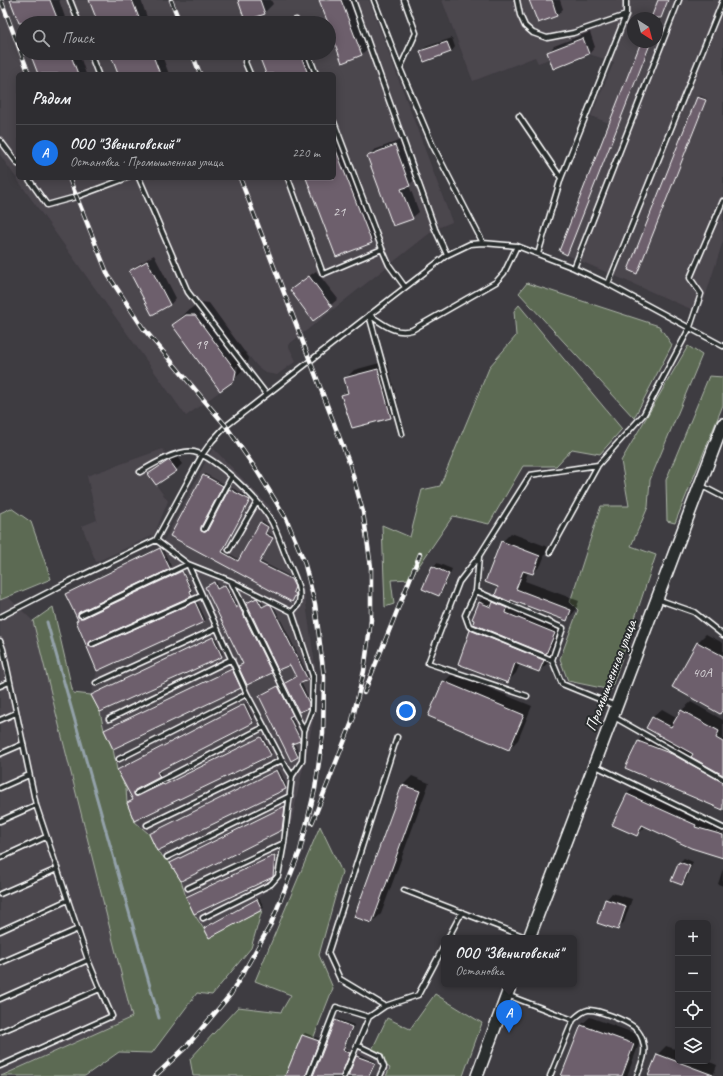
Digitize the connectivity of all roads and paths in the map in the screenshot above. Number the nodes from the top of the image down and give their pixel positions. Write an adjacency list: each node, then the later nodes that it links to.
1 (70, 0): 12 (lane)
2 (353, 0): 34 (lane)
3 (374, 0): 16 (lane)
4 (404, 0): 16 (lane)
5 (517, 0): 11 (lane)
6 (626, 0): 11 (lane)
7 (680, 0): 35 (lane)
8 (723, 0): 9 (lane)
9 (718, 11): 10 (lane); 36 (lane)
10 (723, 13)
11 (626, 15): 24 (lane)
12 (76, 16)
13 (93, 60): 17 (lane)
14 (246, 60): 18 (lane)
15 (311, 60): 19 (lane)
16 (400, 68): 30 (lane)
17 (97, 72)
18 (249, 72)
19 (315, 72)
20 (519, 116): 24 (lane)
21 (336, 127): 32 (lane)
22 (0, 140): 23 (lane)
23 (16, 161)
24 (561, 178): 33 (lane)
25 (29, 180): 26 (lane)
26 (122, 180)
27 (140, 180): 41 (lane)
28 (289, 180): 32 (lane)
29 (723, 202): 39 (lane)
30 (483, 243): 31 (lane); 34 (lane)
31 (517, 246): 33 (lane); 38 (lane)
32 (382, 249): 37 (lane)
33 (538, 254): 35 (lane)
34 (447, 255): 37 (lane)
35 (574, 268): 36 (lane)
36 (608, 284): 39 (lane)
37 (405, 287): 38 (lane)
38 (369, 315): 41 (lane); 43 (lane)
39 (690, 327): 40 (lane); 45 (lane)
40 (723, 346)
41 (266, 394): 44 (lane)
42 (723, 424): 48 (street, Промышленная улица)
43 (402, 434)
44 (202, 455): 46 (lane); 47 (lane); 52 (lane)
45 (598, 465): 54 (lane); 55 (lane)
46 (140, 472)
47 (232, 476): 50 (lane); 51 (lane)
48 (700, 485): 49 (lane); 60 (street, Промышленная улица)
49 (723, 496)
50 (257, 502): 53 (lane); 61 (lane)
51 (204, 529)
52 (156, 540): 56 (lane); 63 (lane)
53 (229, 550)
54 (550, 552)
55 (479, 556): 58 (lane); 75 (lane)
56 (188, 564): 57 (lane); 59 (lane); 62 (lane)
57 (231, 581): 61 (lane); 81 (lane)
58 (476, 591): 70 (lane); 70 (lane)
59 (201, 596): 64 (lane); 67 (lane)
60 (657, 598): 65 (lane); 76 (street, Промышленная улица)
61 (292, 612): 81 (lane)
62 (81, 615)
63 (0, 617)
64 (217, 628): 69 (lane); 72 (lane)
65 (723, 635)
66 (0, 641): 68 (lane)
67 (92, 644)
68 (1, 649): 71 (lane)
69 (232, 659): 74 (lane); 78 (lane)
70 (552, 660): 76 (lane)
71 (9, 682): 73 (lane); 77 (lane)
72 (96, 683)
73 (0, 686)
74 (247, 694): 80 (lane); 85 (lane)
75 (527, 696)
76 (614, 711): 87 (street, Промышленная улица); 90 (lane)
77 (16, 713): 79 (lane); 83 (lane)
78 (109, 719)
79 (0, 720)
80 (264, 727): 86 (lane); 92 (lane)
81 (304, 731): 89 (lane)
82 (398, 737): 121 (lane)
83 (23, 744): 84 (lane); 88 (lane)
84 (0, 754)
85 (119, 759)
86 (282, 760): 89 (lane); 96 (lane)
87 (593, 765): 97 (lane); 113 (street, Промышленная улица)
88 (29, 775): 91 (lane); 94 (lane)
89 (292, 776): 93 (lane)
90 (723, 779)
91 (0, 788)
92 (138, 793)
93 (290, 796): 99 (lane); 100 (lane)
94 (36, 805): 95 (lane); 98 (lane)
95 (0, 821)
96 (147, 825)
97 (723, 828)
98 (46, 837): 101 (lane); 102 (lane)
99 (284, 843): 103 (lane); 108 (lane)
100 (167, 857)
101 (0, 858)
102 (57, 869): 105 (lane); 106 (lane)
103 (188, 888)
104 (404, 890): 107 (lane)
105 (0, 894)
106 (68, 900): 109 (lane); 110 (lane)
107 (462, 912): 111 (lane); 112 (lane)
108 (203, 918)
109 (78, 929): 115 (lane); 116 (lane)
110 (0, 931)
111 (450, 935)
112 (520, 935)
113 (529, 935)
114 (441, 952): 121 (lane)
115 (88, 960): 118 (lane); 120 (lane)
116 (0, 964)
117 (511, 987): 119 (street)
118 (100, 988): 124 (lane); 126 (lane)
119 (507, 995): 123 (lane); 130 (street)
120 (0, 999)
121 (385, 1006): 122 (lane)
122 (369, 1017): 125 (lane); 127 (lane)
123 (572, 1020): 131 (lane); 132 (lane)
124 (0, 1032)
125 (357, 1045): 128 (lane); 129 (lane)
126 (0, 1066)
127 (309, 1076)
128 (344, 1076)
129 (380, 1076)
130 (477, 1076)
131 (550, 1076)
132 (637, 1076)

